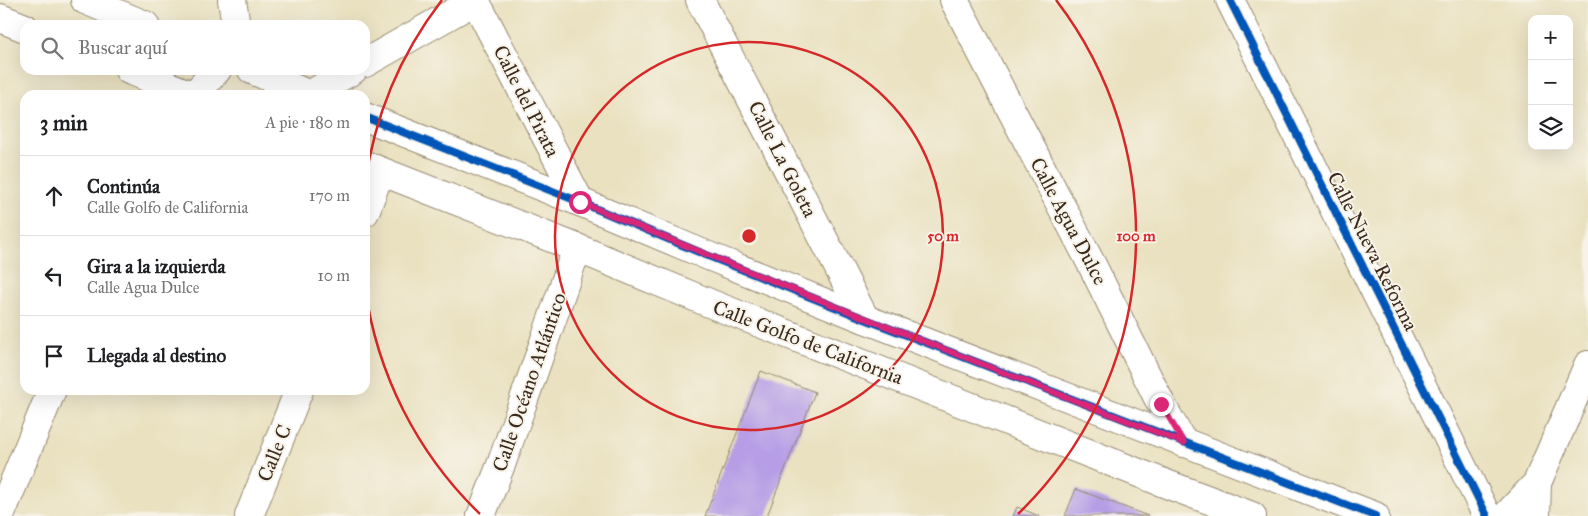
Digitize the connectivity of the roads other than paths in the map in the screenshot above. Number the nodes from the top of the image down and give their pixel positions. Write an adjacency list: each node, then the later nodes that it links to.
1 (85, 0): 8 (street)
2 (232, 0): 9 (street)
3 (475, 0): 11 (street); 22 (street, Calle del Pirata)
4 (700, 0): 24 (street, Calle La Goleta)
5 (954, 0): 29 (street, Calle Agua Dulce)
6 (1230, 0): 37 (street, Calle Nueva Reforma)
7 (0, 18): 10 (street)
8 (133, 20)
9 (235, 20)
10 (20, 26)
11 (370, 60)
12 (142, 75): 16 (street)
13 (211, 75): 17 (street)
14 (264, 75): 18 (street)
15 (344, 75): 19 (street)
16 (180, 90)
17 (198, 90)
18 (298, 90)
19 (319, 90)
20 (370, 119): 22 (street, Calle Golfo de California)
21 (372, 169): 23 (street, Calle Golfo de California)
22 (580, 202): 23 (street, Calle Océano Atlántico); 24 (street, Calle Golfo de California)
23 (577, 248): 25 (street, Calle Golfo de California); 34 (street, Calle Océano Atlántico)
24 (865, 319): 25 (street); 29 (street, Calle Golfo de California)
25 (863, 363): 31 (street, Calle Golfo de California)
26 (1588, 365): 30 (street)
27 (50, 395): 32 (street)
28 (297, 395): 33 (street, Calle C)
29 (1184, 443): 31 (street); 36 (street, Calle Golfo de California)
30 (1537, 483): 38 (street); 39 (street)
31 (1169, 485): 35 (street, Calle Golfo de California)
32 (0, 516)
33 (249, 516)
34 (481, 516)
35 (1252, 516)
36 (1375, 516)
37 (1487, 516)
38 (1506, 516)
39 (1536, 516)

